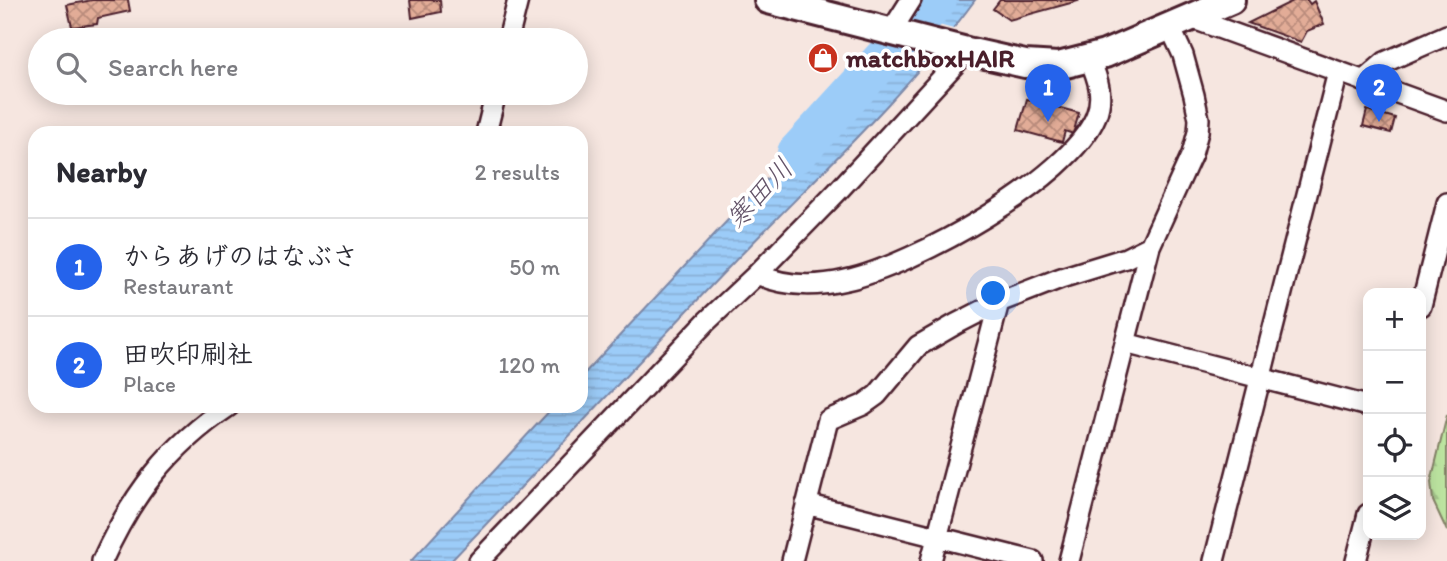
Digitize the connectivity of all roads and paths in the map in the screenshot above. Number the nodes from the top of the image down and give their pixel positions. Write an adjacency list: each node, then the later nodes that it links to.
1 (519, 0): 7 (street)
2 (768, 0): 5 (street)
3 (911, 0): 8 (street)
4 (1231, 0): 6 (street)
5 (796, 3): 8 (street)
6 (1180, 22): 11 (street); 12 (street); 18 (street)
7 (511, 28)
8 (892, 30): 10 (street)
9 (1447, 35): 13 (street)
10 (961, 50): 11 (street); 19 (street)
11 (1090, 60): 19 (street)
12 (1338, 72): 13 (street); 23 (street)
13 (1363, 81): 15 (street)
14 (493, 105): 16 (street)
15 (1447, 111)
16 (488, 126)
17 (1447, 203): 20 (street)
18 (1150, 246): 21 (street); 22 (street)
19 (757, 274): 30 (street)
20 (1426, 288)
21 (999, 302): 26 (street); 28 (street)
22 (1125, 343): 23 (street); 34 (street)
23 (1261, 379): 24 (street); 35 (street)
24 (1363, 405)
25 (220, 413): 29 (street)
26 (806, 503): 28 (street); 31 (street)
27 (1363, 534): 36 (street)
28 (938, 537): 32 (street); 33 (street)
29 (102, 561)
30 (479, 561)
31 (792, 561)
32 (931, 561)
33 (1033, 561)
34 (1069, 561)
35 (1214, 561)
36 (1356, 561)

